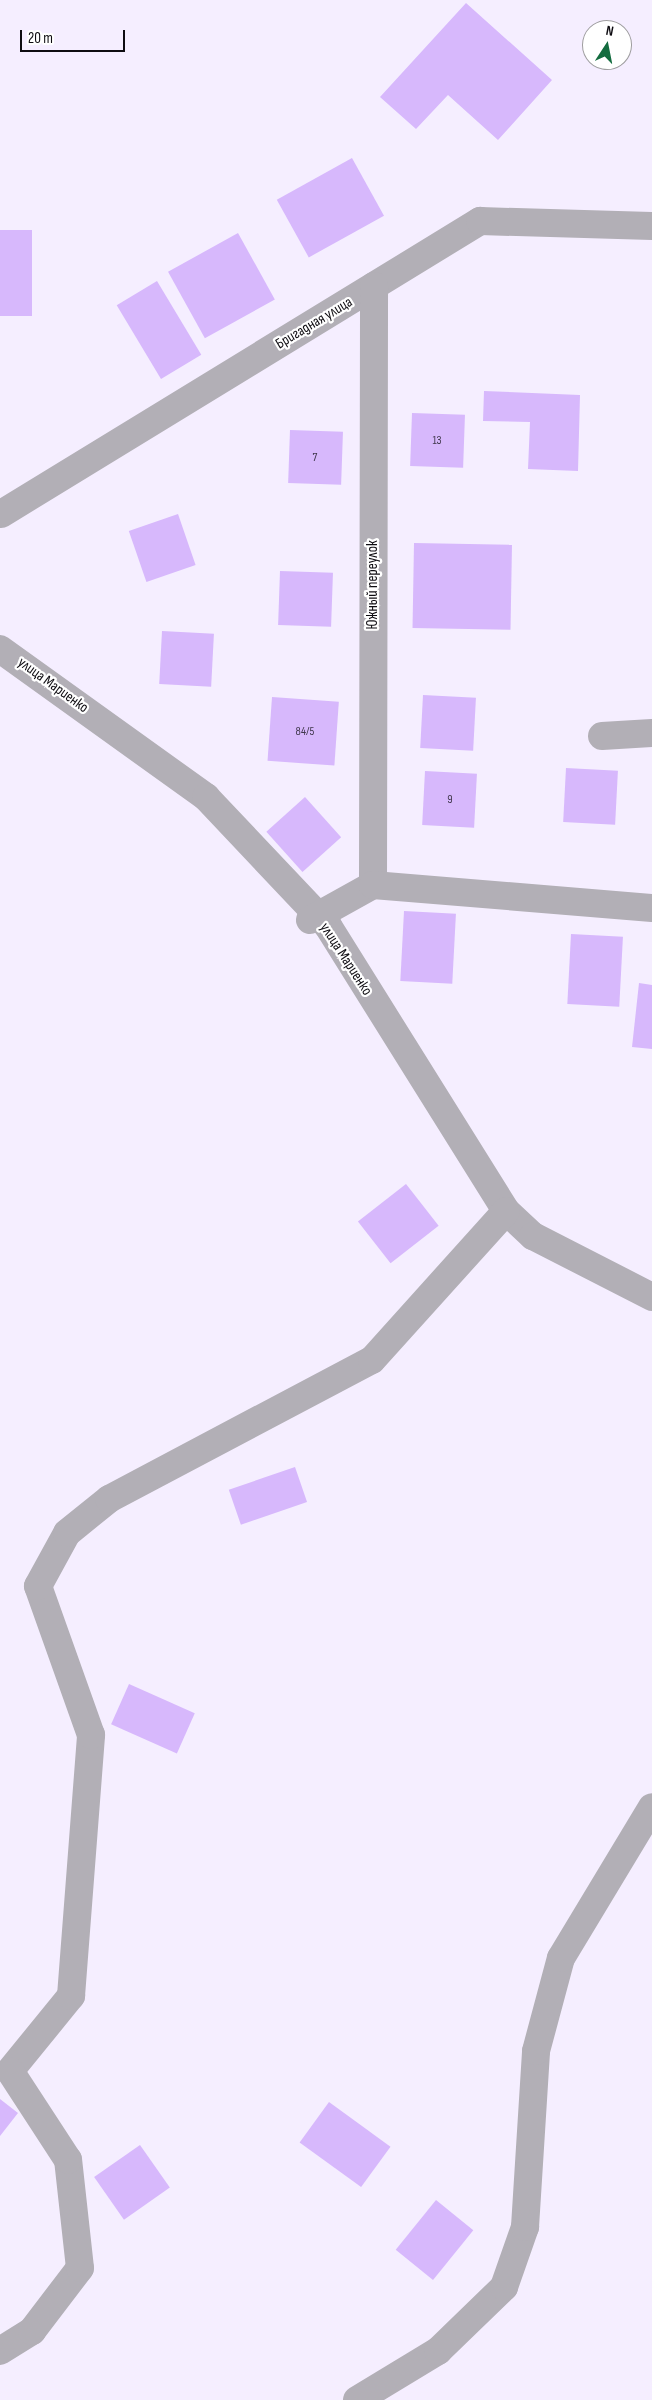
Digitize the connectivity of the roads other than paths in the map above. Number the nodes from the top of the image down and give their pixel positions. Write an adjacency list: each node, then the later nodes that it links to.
1 (652, 226): 2 (street, Бригадная улица)
2 (374, 286): 3 (street, Бригадная улица); 7 (street, Южный переулок)
3 (1, 514)
4 (0, 649): 9 (street, улица Мариенко)
5 (652, 733): 6 (street)
6 (602, 736)
7 (373, 885): 8 (street); 9 (street)
8 (652, 908)
9 (313, 918): 10 (street, улица Мариенко)
10 (506, 1211): 11 (street, улица Мариенко); 13 (street)
11 (652, 1297)
12 (652, 1808): 15 (street)
13 (5, 2071): 14 (street)
14 (0, 2351)
15 (357, 2400)

